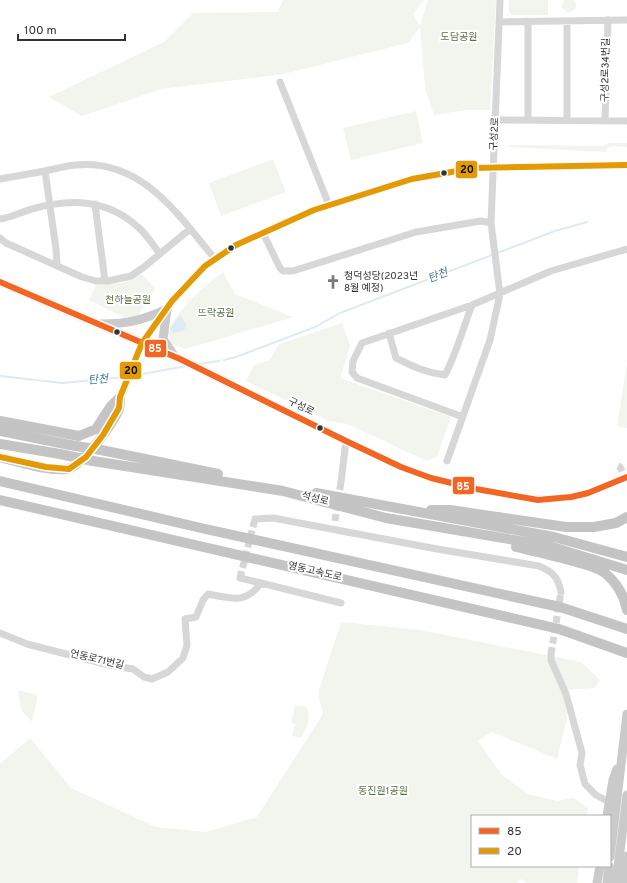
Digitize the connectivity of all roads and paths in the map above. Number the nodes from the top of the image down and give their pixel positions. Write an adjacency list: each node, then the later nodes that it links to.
1 (500, 0): 6 (street, 구성2로)
2 (608, 20): 3 (street); 5 (street); 11 (street, 구성2로34번길)
3 (627, 20)
4 (528, 21): 5 (street); 6 (street); 8 (street)
5 (567, 21): 10 (street)
6 (500, 22): 9 (street, 구성2로)
7 (280, 82): 18 (street)
8 (528, 119): 9 (street); 10 (street)
9 (496, 120): 14 (street, 구성2로)
10 (567, 120): 11 (street)
11 (605, 121): 12 (street)
12 (627, 121)
13 (627, 165): 14 (street)
14 (493, 167): 18 (street); 21 (street, 구성2로)
15 (45, 171): 16 (street); 19 (street); 22 (street)
16 (0, 179)
17 (95, 204): 19 (street); 26 (street); 29 (street)
18 (329, 205): 23 (street)
19 (50, 206): 20 (street); 28 (street)
20 (0, 219)
21 (490, 223): 23 (street); 31 (street, 구성2로)
22 (190, 229): 26 (street); 27 (street)
23 (263, 232): 27 (street)
24 (0, 238): 28 (street)
25 (627, 249): 31 (street)
26 (160, 254): 29 (street)
27 (214, 259): 33 (street)
28 (57, 266): 29 (street)
29 (105, 281)
30 (0, 282): 34 (main road, 구성로)
31 (500, 294): 32 (street); 41 (street)
32 (472, 304): 35 (street); 35 (street)
33 (167, 309): 34 (main road); 36 (street); 37 (main road)
34 (95, 324): 36 (main road, 구성로)
35 (389, 333): 41 (street)
36 (142, 343): 37 (main road, 구성로); 38 (street)
37 (177, 358): 39 (main road, 구성로)
38 (133, 366): 40 (main road)
39 (231, 384): 44 (street, 구성로)
40 (120, 397): 42 (highway); 46 (highway)
41 (463, 417): 47 (street)
42 (0, 421)
43 (0, 431): 53 (highway, 석성로, bridge)
44 (346, 441): 48 (street, 구성로, bridge); 50 (street)
45 (0, 444): 51 (highway, 석성로, bridge)
46 (0, 457)
47 (447, 461)
48 (627, 477)
49 (0, 481): 63 (highway, 영동고속도로)
50 (341, 482)
51 (283, 491): 57 (highway, 석성로); 62 (highway)
52 (0, 500): 65 (highway, 영동고속도로)
53 (404, 510): 54 (highway); 56 (highway, 석성로)
54 (627, 517)
55 (255, 519): 60 (street)
56 (624, 556)
57 (627, 570)
58 (240, 578): 59 (street)
59 (261, 583): 61 (street); 64 (street, 언동로71번길)
60 (561, 592)
61 (341, 603)
62 (627, 610)
63 (627, 629)
64 (0, 633)
65 (627, 652)
66 (551, 654): 70 (street)
67 (627, 714): 68 (main road)
68 (623, 753): 70 (main road); 72 (main road)
69 (627, 795): 78 (main road)
70 (609, 802): 71 (main road)
71 (607, 815)
72 (611, 849)
73 (627, 856): 79 (main road)
74 (600, 867): 76 (main road)
75 (609, 867): 77 (main road)
76 (597, 883)
77 (607, 883)
78 (616, 883)
79 (624, 883)

